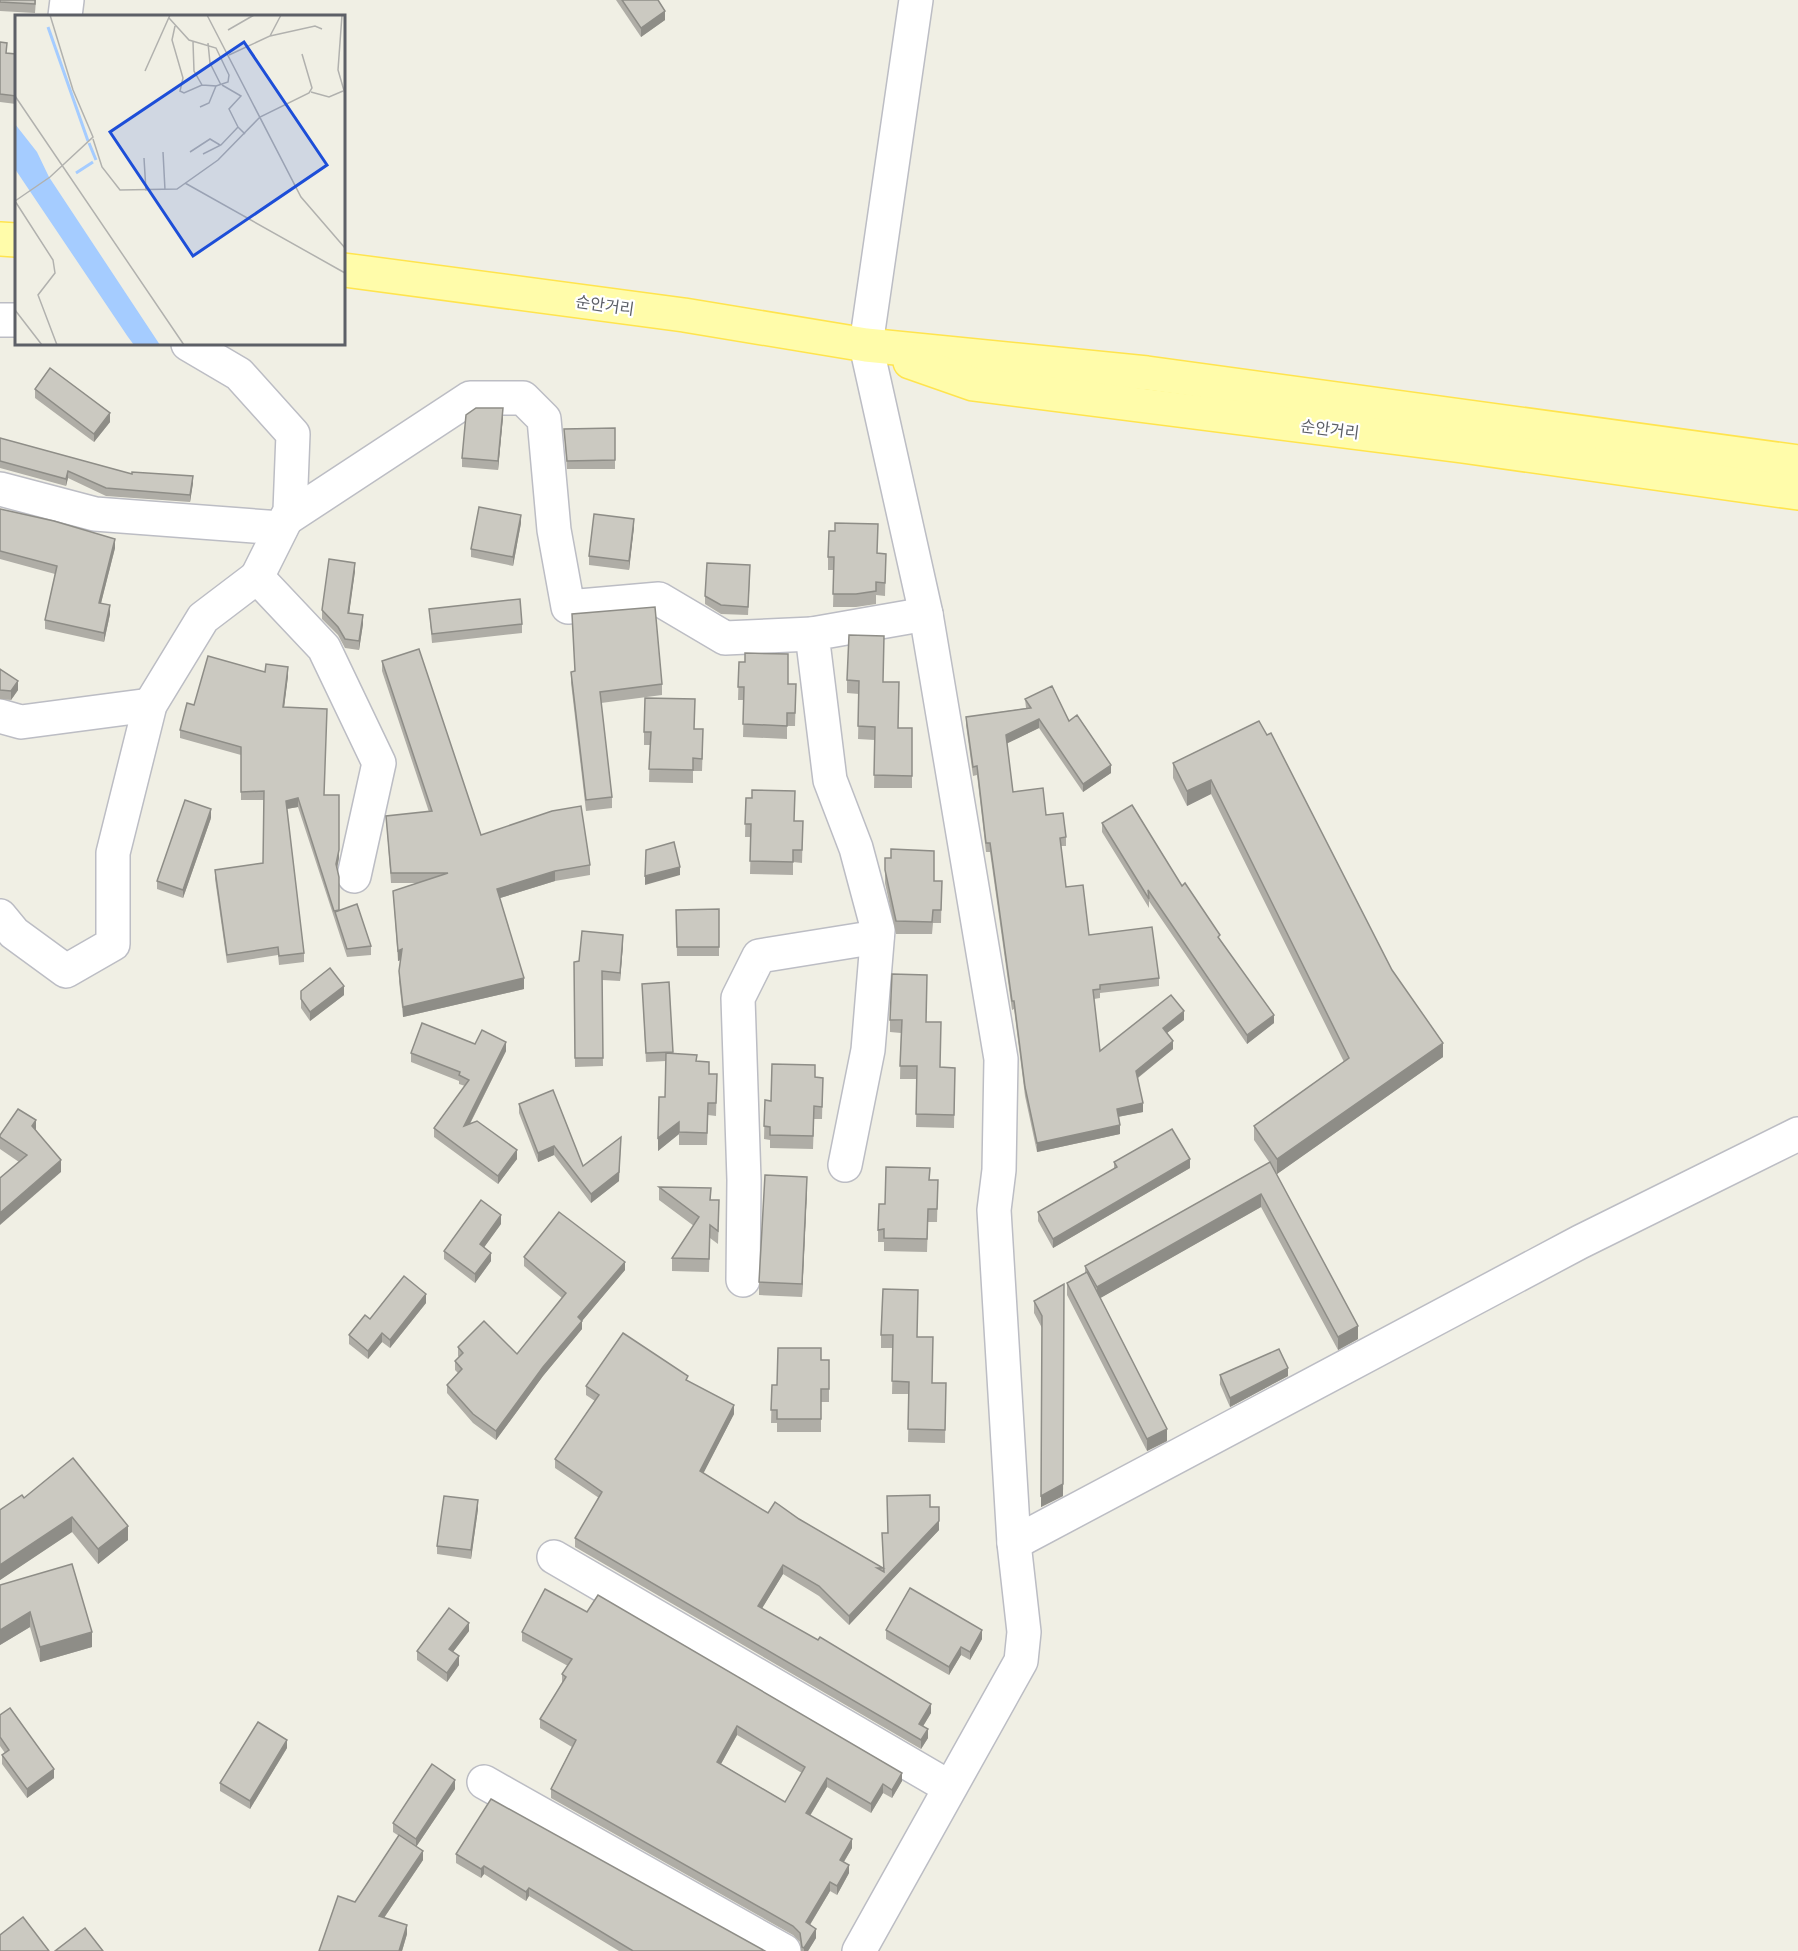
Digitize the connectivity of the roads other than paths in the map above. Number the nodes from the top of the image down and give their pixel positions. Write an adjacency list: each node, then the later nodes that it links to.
1 (67, 0): 3 (street)
2 (916, 0): 8 (street)
3 (65, 15)
4 (0, 239): 5 (main road)
5 (15, 240)
6 (345, 270): 8 (main road, 순안거리)
7 (190, 345): 12 (street)
8 (867, 345): 9 (main road, 순안거리); 11 (main road, 순안거리); 14 (street)
9 (1798, 462)
10 (0, 489): 12 (street)
11 (1798, 493)
12 (284, 524): 13 (street); 15 (street)
13 (256, 576): 16 (street); 18 (street)
14 (926, 614): 15 (street); 24 (street)
15 (812, 634): 20 (street)
16 (150, 705): 17 (street); 19 (street)
17 (0, 716)
18 (354, 876)
19 (0, 916)
20 (877, 937): 22 (street); 23 (street)
21 (1798, 1134): 24 (street)
22 (845, 1165)
23 (743, 1280)
24 (1014, 1543): 27 (street)
25 (554, 1557): 27 (street)
26 (484, 1782): 28 (street)
27 (949, 1787): 29 (street)
28 (783, 1951)
29 (858, 1951)

